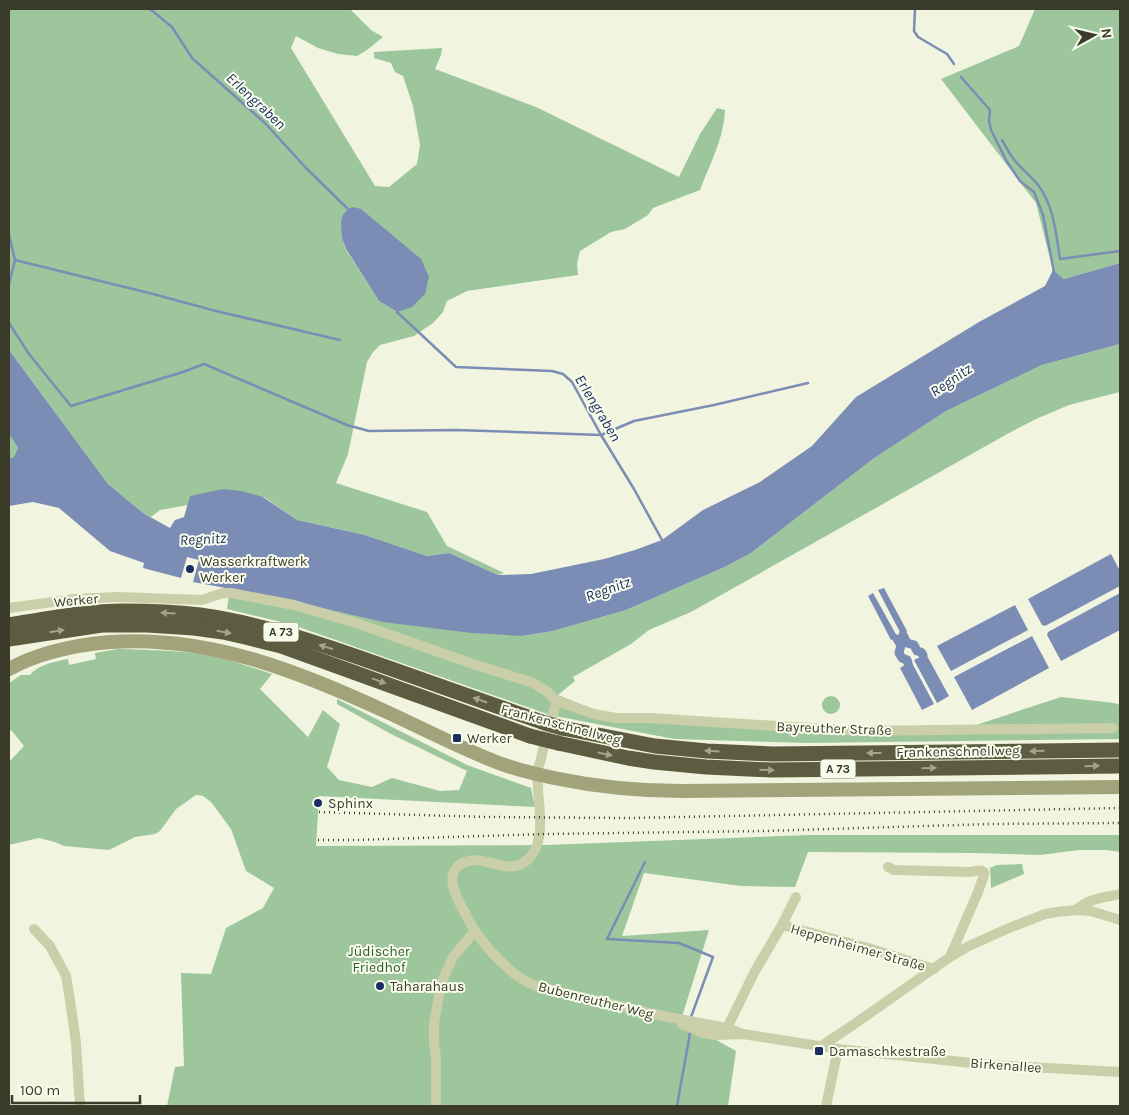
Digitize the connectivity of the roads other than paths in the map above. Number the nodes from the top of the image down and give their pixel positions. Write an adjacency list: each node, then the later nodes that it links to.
1 (9, 608): 5 (street, Werker)
2 (9, 625): 7 (highway, Frankenschnellweg / A 73, one-way to 2, bridge)
3 (9, 639): 8 (highway, Frankenschnellweg / A 73, one-way to 8, bridge)
4 (9, 669): 9 (main road)
5 (557, 700): 6 (street, Bayreuther Straße); 9 (street)
6 (1113, 728)
7 (1120, 750)
8 (1120, 766)
9 (537, 774): 10 (main road); 18 (street, Bubenreuther Weg)
10 (1120, 787)
11 (888, 867): 19 (street)
12 (1120, 894): 14 (street)
13 (796, 897): 16 (street, Heppenheimer Straße)
14 (1076, 910): 15 (street); 19 (street)
15 (1120, 920)
16 (782, 925): 20 (street, Heppenheimer Straße); 22 (street, Heppenheimer Straße)
17 (34, 929): 27 (street)
18 (475, 931): 21 (street, Bubenreuther Weg); 28 (street)
19 (950, 957): 20 (street)
20 (934, 969): 24 (street)
21 (672, 1019): 22 (street, Birkenallee); 23 (street, Birkenallee)
22 (727, 1028): 23 (street, Birkenallee)
23 (743, 1034): 24 (street, Birkenallee)
24 (820, 1047): 25 (street, Birkenallee)
25 (838, 1049): 26 (street, Birkenallee); 29 (street)
26 (1120, 1072)
27 (80, 1106)
28 (436, 1106)
29 (826, 1106)

